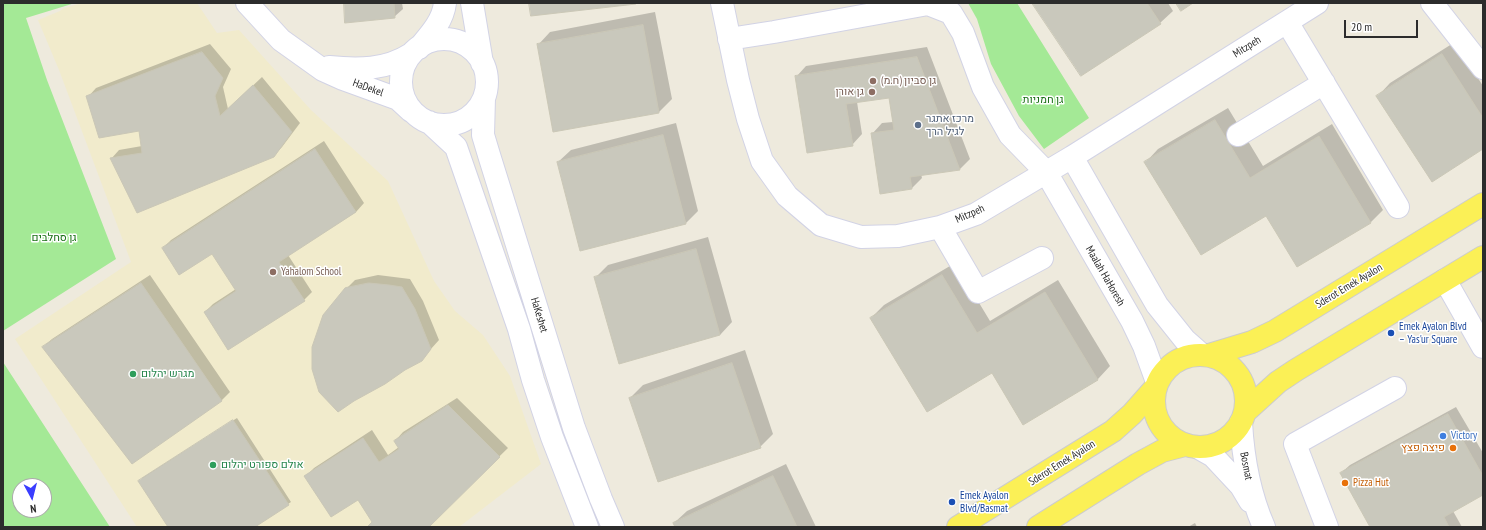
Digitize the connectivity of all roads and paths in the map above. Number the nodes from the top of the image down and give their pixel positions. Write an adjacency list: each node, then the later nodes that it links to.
1 (247, 3): 11 (street, HaDekel)
2 (444, 3): 9 (street)
3 (472, 3): 10 (street)
4 (722, 3): 8 (street, Mitzpeh)
5 (1316, 3): 7 (street, Mitzpeh)
6 (1432, 3): 12 (street)
7 (1287, 22): 13 (street); 17 (street, Mitzpeh)
8 (729, 39): 18 (street, Maalah HaHoresh); 21 (street, Mitzpeh)
9 (415, 51): 10 (street); 11 (street, HaDekel); 15 (street)
10 (482, 63): 14 (street)
11 (316, 65): 15 (street, HaDekel)
12 (1483, 68)
13 (1324, 83): 16 (street); 20 (street)
14 (484, 98): 15 (street); 33 (street, HaKeshet)
15 (423, 119): 32 (street)
16 (1238, 135)
17 (1072, 157): 18 (street, Mitzpeh); 26 (street)
18 (1046, 172): 21 (street, Mitzpeh); 27 (street, Maalah HaHoresh)
19 (1483, 204): 26 (main road, Sderot Emek Ayalon)
20 (1398, 207)
21 (940, 227): 23 (street)
22 (1483, 257): 24 (main road)
23 (1042, 258)
24 (1445, 280): 25 (street); 29 (main road)
25 (1483, 347)
26 (1205, 355): 27 (main road); 29 (main road)
27 (1156, 385): 30 (main road); 34 (main road, Sderot Emek Ayalon)
28 (1395, 388): 36 (street)
29 (1243, 417): 30 (main road); 31 (street, Bosmat)
30 (1191, 446): 31 (street, Bosmat); 35 (main road)
31 (1260, 518)
32 (587, 527)
33 (613, 527)
34 (958, 527)
35 (1038, 527)
36 (1327, 527)

